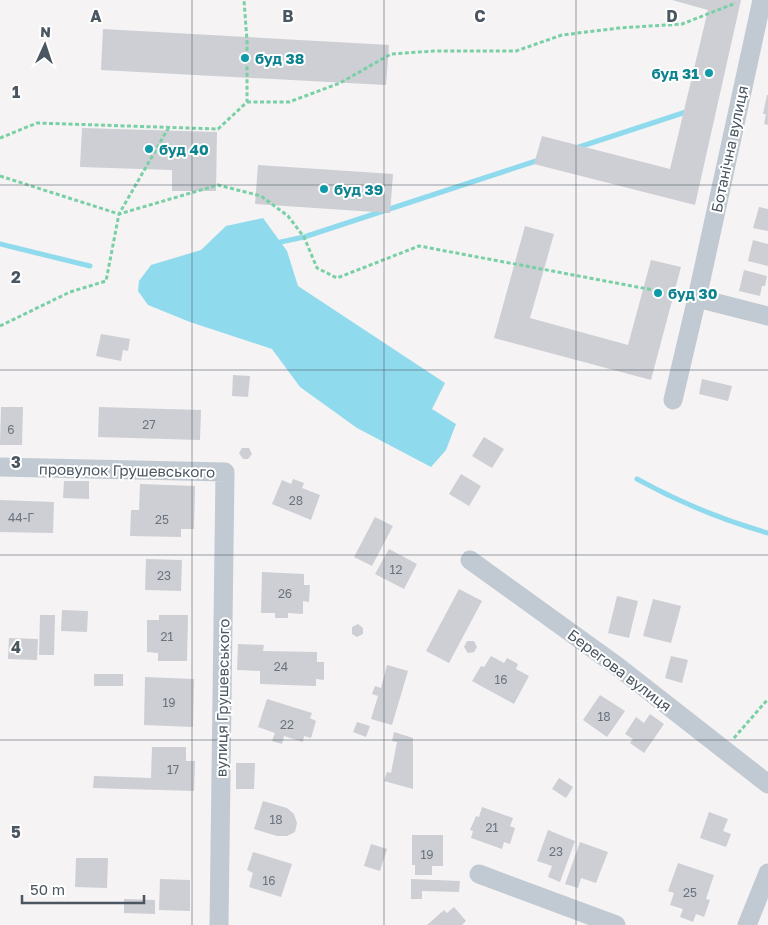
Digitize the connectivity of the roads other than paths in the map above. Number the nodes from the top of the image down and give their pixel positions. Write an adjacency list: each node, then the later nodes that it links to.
1 (762, 0): 2 (street, Ботанічна вулиця)
2 (697, 298): 3 (street); 4 (street, Ботанічна вулиця)
3 (768, 316)
4 (673, 400)
5 (0, 467): 6 (street, провулок Грушевського)
6 (225, 472): 11 (street, вулиця Грушевського)
7 (470, 560): 8 (street, Берегова вулиця)
8 (768, 784)
9 (768, 873): 13 (street)
10 (480, 874): 12 (street)
11 (219, 925)
12 (616, 925)
13 (747, 925)

